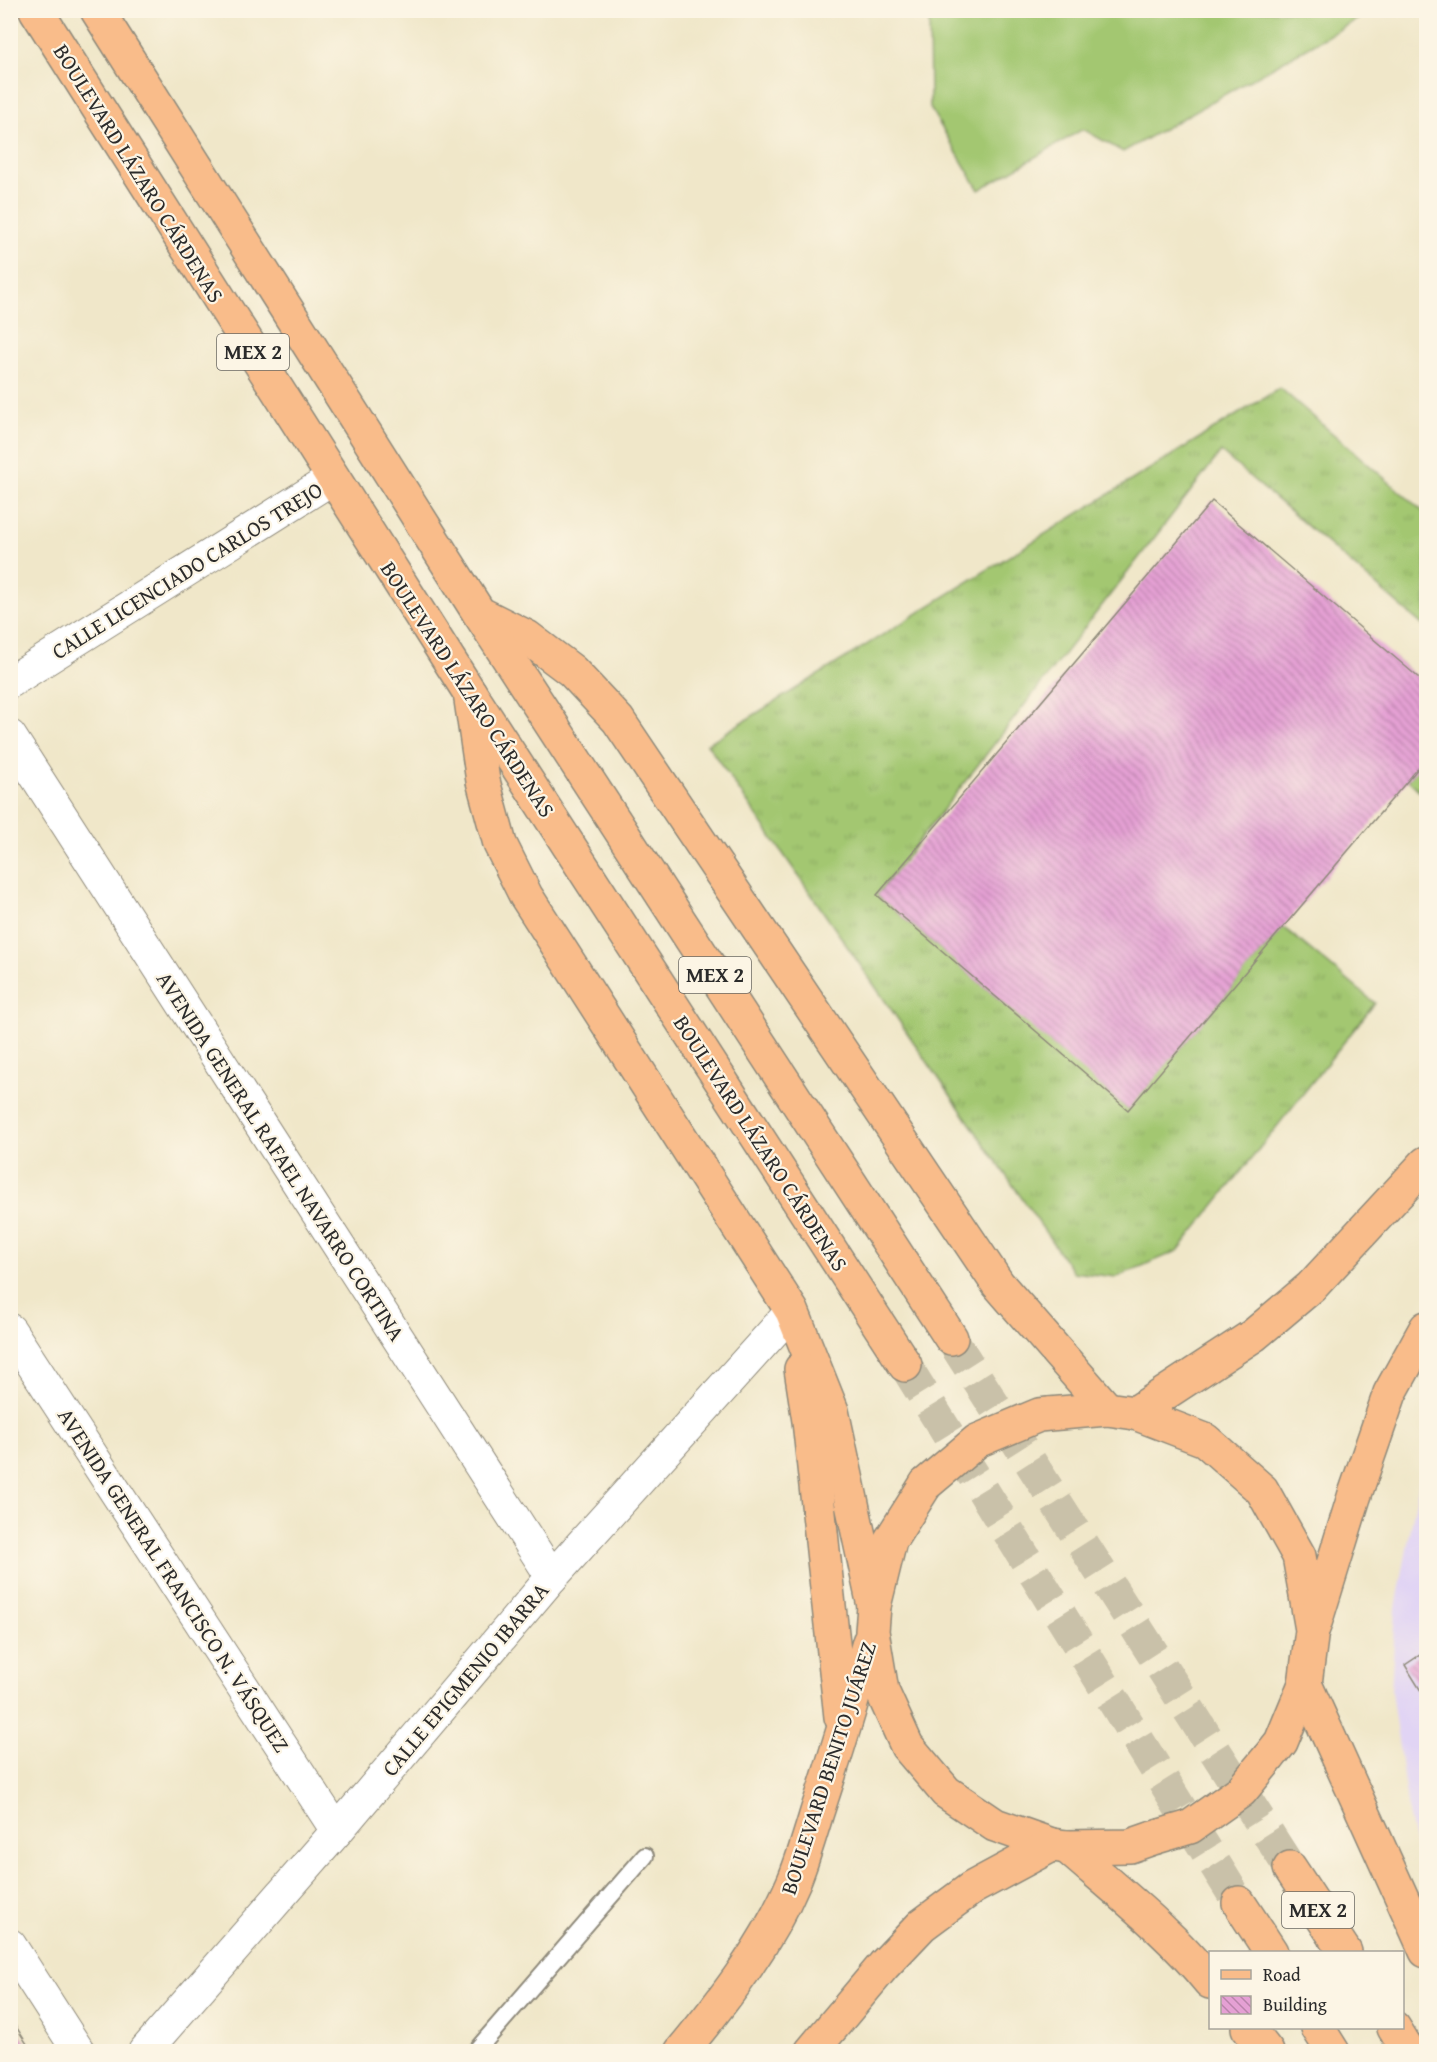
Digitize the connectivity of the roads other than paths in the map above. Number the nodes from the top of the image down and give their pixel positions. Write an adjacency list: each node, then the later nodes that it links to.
1 (36, 10): 3 (main road, BOULEVARD LÁZARO CÁRDENAS / MEX 2)
2 (97, 10): 4 (main road, MEX 2)
3 (333, 478): 5 (street, CALLE LICENCIADO CARLOS TREJO); 6 (main road, BOULEVARD LÁZARO CÁRDENAS / MEX 2)
4 (479, 613): 12 (main road, MEX 2); 14 (main road)
5 (10, 682)
6 (470, 693): 9 (main road); 13 (main road, BOULEVARD LÁZARO CÁRDENAS / MEX 2)
7 (10, 736): 15 (street, AVENIDA GENERAL RAFAEL NAVARRO CORTINA)
8 (1426, 1163): 14 (main road)
9 (792, 1311): 15 (street, CALLE EPIGMENIO IBARRA); 16 (main road); 19 (main road)
10 (1426, 1328): 17 (main road)
11 (10, 1330): 20 (street, AVENIDA GENERAL FRANCISCO N. VÁSQUEZ)
12 (951, 1338)
13 (905, 1365)
14 (1121, 1411): 16 (main road, BOULEVARD BENITO JUÁREZ, bridge); 17 (main road)
15 (552, 1577): 20 (street, CALLE EPIGMENIO IBARRA)
16 (873, 1619): 19 (main road, BOULEVARD BENITO JUÁREZ); 21 (main road)
17 (1312, 1630): 18 (main road)
18 (1305, 1684): 21 (main road, bridge); 28 (main road)
19 (843, 1734): 36 (main road, BOULEVARD BENITO JUÁREZ)
20 (337, 1831): 34 (street, CALLE EPIGMENIO IBARRA)
21 (1059, 1846): 29 (main road); 37 (main road)
22 (645, 1856): 35 (lane)
23 (1290, 1868): 27 (main road, MEX 2)
24 (1239, 1903): 26 (main road, MEX 2)
25 (10, 1945): 33 (street)
26 (1270, 1951)
27 (1344, 1951)
28 (1426, 1952)
29 (1209, 1981)
30 (1249, 2029): 38 (main road)
31 (1319, 2029): 39 (main road)
32 (1395, 2029): 40 (main road)
33 (79, 2052)
34 (144, 2052)
35 (475, 2052)
36 (681, 2052)
37 (811, 2052)
38 (1267, 2052)
39 (1333, 2052)
40 (1410, 2052)

